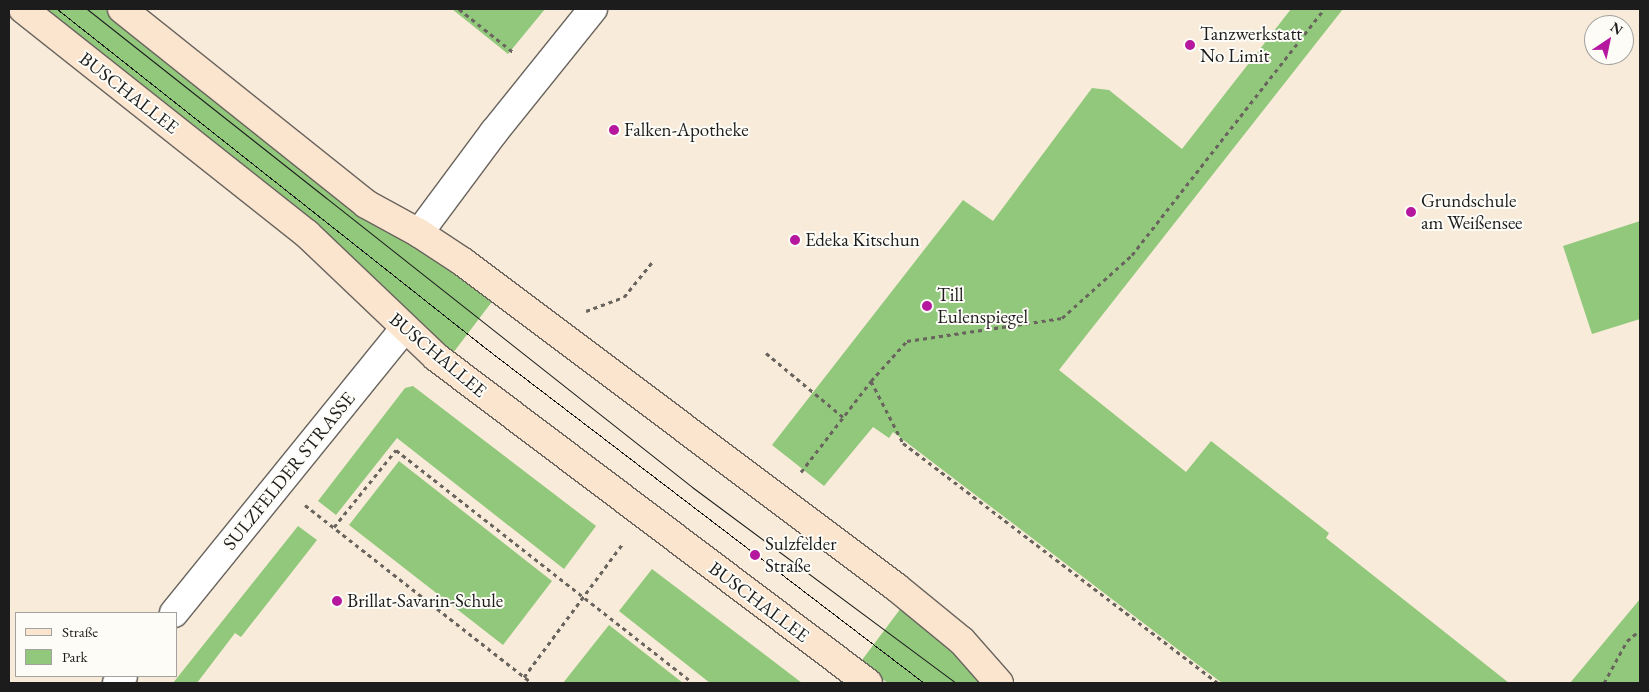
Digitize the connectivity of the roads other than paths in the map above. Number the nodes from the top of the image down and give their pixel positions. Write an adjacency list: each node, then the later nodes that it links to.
1 (23, 9): 5 (main road, BUSCHALLEE)
2 (122, 9): 4 (main road)
3 (593, 9): 4 (street)
4 (419, 233): 8 (main road)
5 (404, 329): 6 (street, SULZFELDER STRASSE); 7 (main road, BUSCHALLEE)
6 (175, 612)
7 (868, 683)
8 (999, 683)

